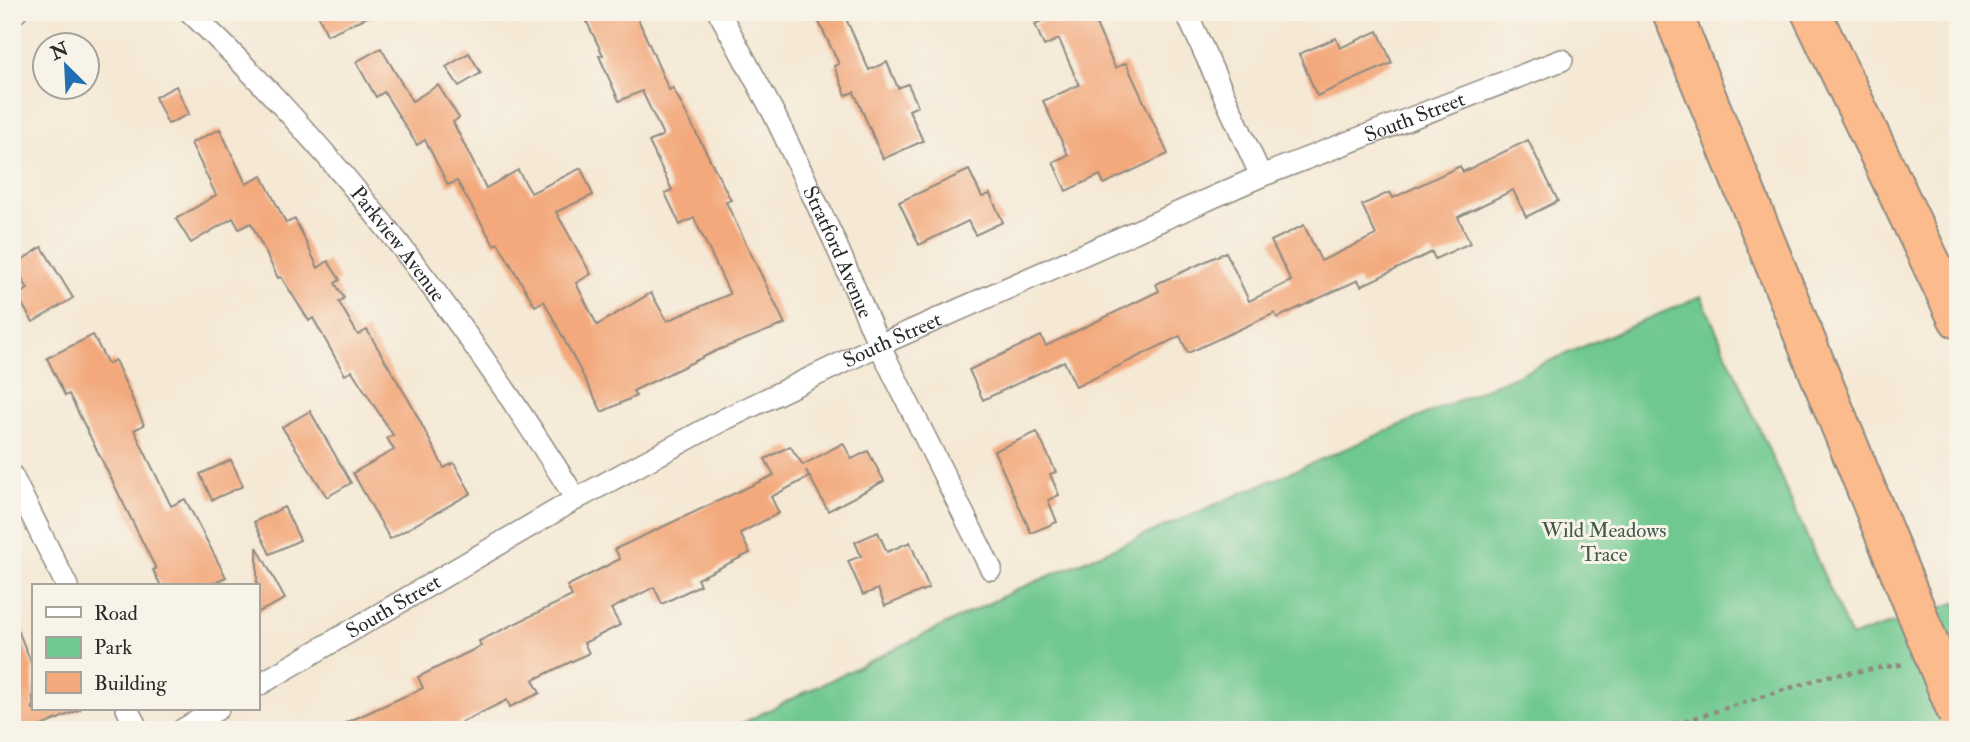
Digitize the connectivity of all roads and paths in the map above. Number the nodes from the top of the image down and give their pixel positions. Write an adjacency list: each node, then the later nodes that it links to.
1 (190, 12): 11 (street, Parkview Avenue)
2 (719, 12): 9 (street, Stratford Avenue)
3 (1186, 12): 7 (street)
4 (1672, 12): 18 (highway, bridge)
5 (1811, 12): 8 (highway)
6 (1562, 60): 7 (street, South Street)
7 (1261, 176): 9 (street, South Street)
8 (1958, 319)
9 (879, 345): 11 (street, South Street); 12 (street, Stratford Avenue)
10 (12, 476): 13 (street)
11 (576, 499): 15 (street, South Street)
12 (991, 569)
13 (66, 584)
14 (1908, 664): 21 (path)
15 (259, 685)
16 (128, 710): 19 (street)
17 (216, 710): 20 (street)
18 (1958, 715)
19 (138, 730)
20 (182, 730)
21 (1656, 730)

